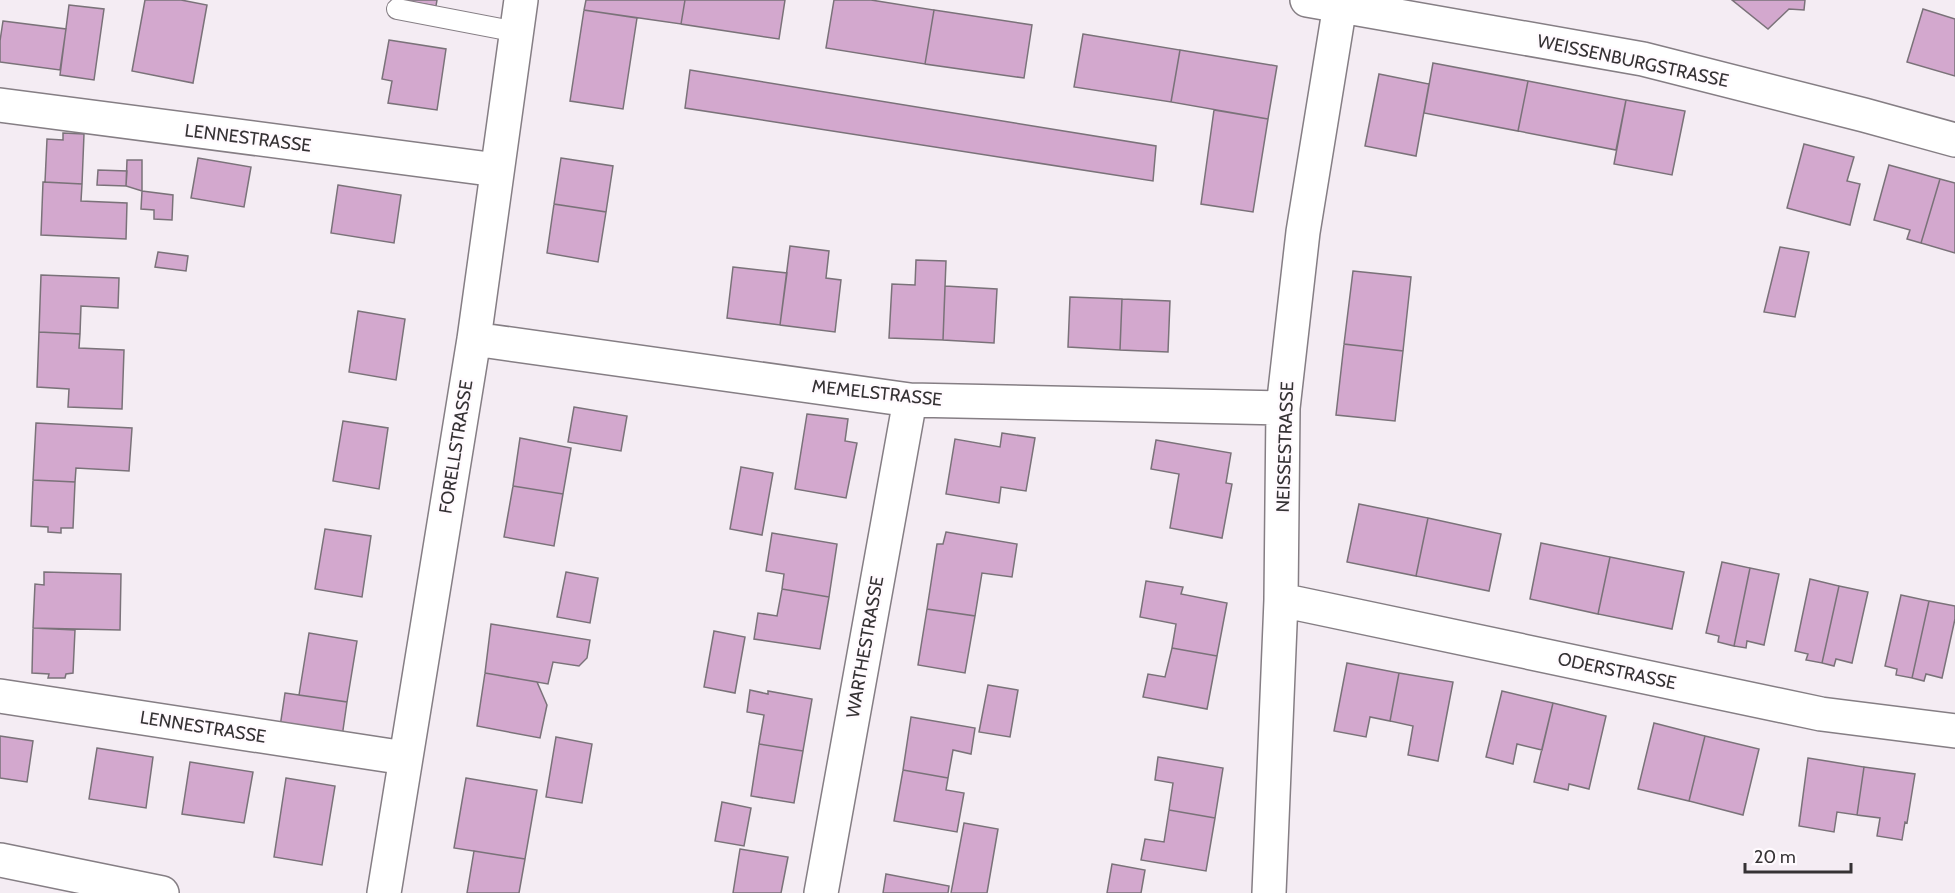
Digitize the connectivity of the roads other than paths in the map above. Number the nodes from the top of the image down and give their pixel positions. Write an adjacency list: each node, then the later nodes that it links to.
1 (1307, 0): 2 (street, WEISSENBURGSTRASSE)
2 (1340, 5): 6 (street, WEISSENBURGSTRASSE); 10 (street, NEISSESTRASSE)
3 (397, 9): 4 (lane)
4 (519, 16): 7 (street, FORELLSTRASSE)
5 (0, 105): 7 (street, LENNESTRASSE)
6 (1955, 140)
7 (496, 170): 8 (street, FORELLSTRASSE)
8 (474, 339): 9 (street, MEMELSTRASSE); 14 (street, FORELLSTRASSE)
9 (910, 400): 10 (street, MEMELSTRASSE); 18 (street, WARTHESTRASSE)
10 (1283, 408): 11 (street, NEISSESTRASSE)
11 (1281, 600): 13 (street, ODERSTRASSE); 19 (street, NEISSESTRASSE)
12 (0, 696): 14 (street, LENNESTRASSE)
13 (1955, 731)
14 (405, 758): 17 (street, FORELLSTRASSE)
15 (0, 860): 16 (street)
16 (162, 893)
17 (384, 893)
18 (821, 893)
19 (1269, 893)

